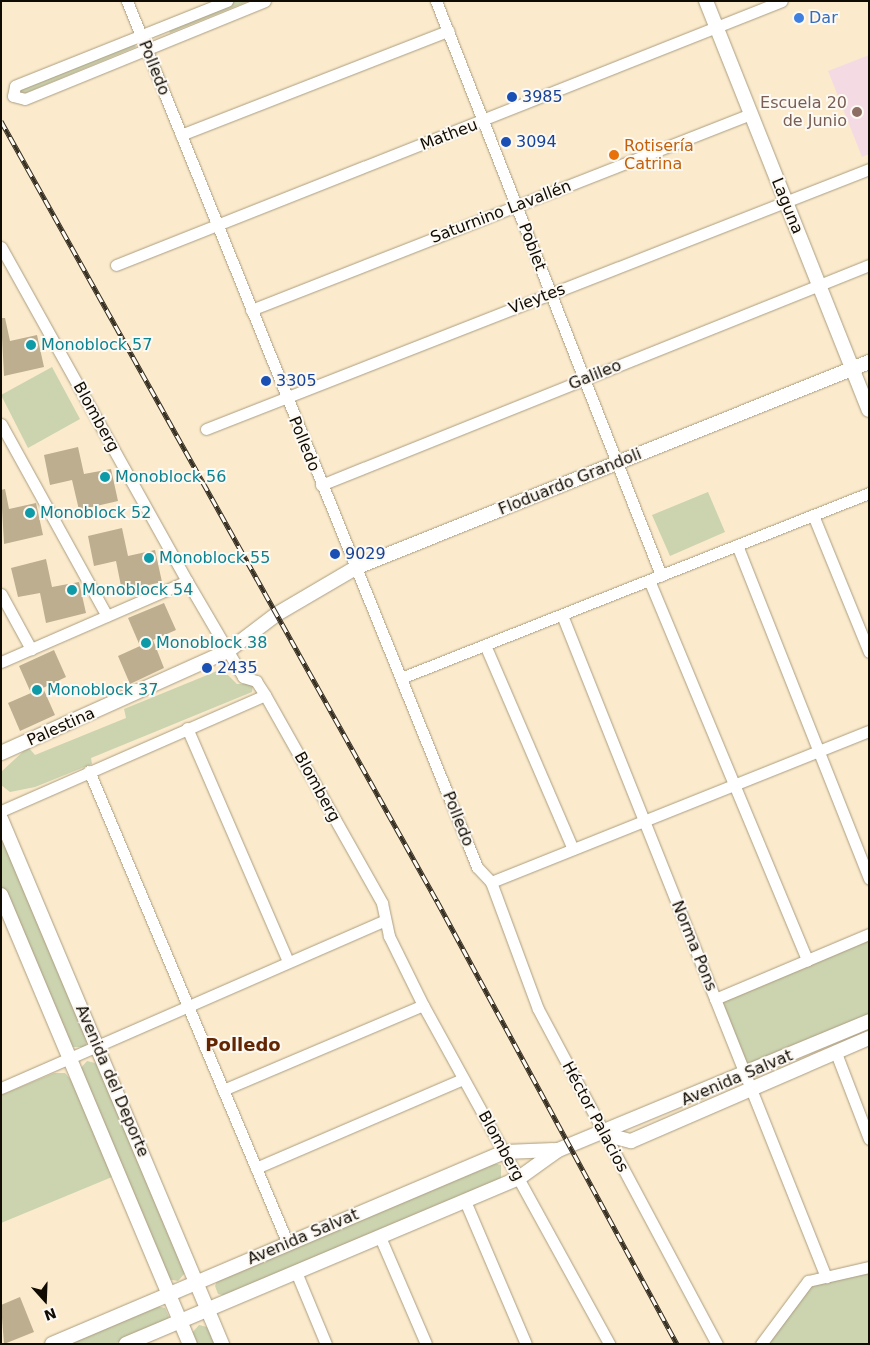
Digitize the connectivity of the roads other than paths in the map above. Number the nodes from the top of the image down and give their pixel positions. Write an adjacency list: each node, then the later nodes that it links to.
1 (127, 1): 9 (street, Polledo)
2 (228, 1): 9 (street)
3 (265, 1): 10 (street)
4 (436, 1): 8 (street, Poblet)
5 (706, 1): 7 (street, Laguna)
6 (782, 1): 7 (street, Matheu)
7 (716, 27): 11 (street, Laguna); 12 (street, Matheu)
8 (448, 31): 12 (street, Poblet); 13 (street)
9 (141, 36): 10 (street, Polledo); 10 (street)
10 (146, 49): 13 (street, Polledo)
11 (751, 114): 15 (street, Laguna); 16 (street, Saturnino Lavallén)
12 (482, 122): 16 (street, Poblet); 17 (street, Matheu)
13 (181, 135): 17 (street, Polledo)
14 (869, 170): 15 (street, Vieytes)
15 (786, 202): 21 (street, Laguna); 22 (street, Vieytes)
16 (516, 206): 22 (street, Poblet); 23 (street, Saturnino Lavallén)
17 (217, 226): 19 (street, Matheu); 23 (street, Polledo)
18 (1, 246): 39 (street, Blomberg)
19 (116, 265)
20 (869, 265): 21 (street, Galileo)
21 (819, 285): 25 (street, Laguna); 26 (street, Galileo)
22 (550, 294): 26 (street, Poblet); 27 (street, Vieytes)
23 (251, 310): 27 (street, Polledo)
24 (869, 362): 25 (street, Floduardo Grandoli)
25 (852, 369): 28 (street, Laguna); 31 (street, Floduardo Grandoli)
26 (584, 379): 31 (street, Poblet); 32 (street, Galileo)
27 (286, 398): 30 (street, Vieytes); 32 (street, Polledo)
28 (869, 410)
29 (1, 424): 43 (street)
30 (206, 430)
31 (617, 463): 36 (street, Floduardo Grandoli); 37 (street, Poblet)
32 (321, 485): 36 (street, Polledo)
33 (869, 493): 34 (street)
34 (813, 515): 35 (street); 47 (street)
35 (737, 546): 37 (street); 53 (street)
36 (357, 567): 41 (street, Floduardo Grandoli); 49 (street, Polledo)
37 (661, 576): 38 (street)
38 (649, 580): 42 (street); 56 (street)
39 (187, 581): 43 (street); 46 (street, Blomberg)
40 (1, 594): 45 (street)
41 (277, 614): 46 (street, Palestina)
42 (562, 615): 44 (street); 59 (street, Norma Pons)
43 (107, 616): 45 (street)
44 (485, 645): 49 (street); 60 (street)
45 (31, 649): 48 (street)
46 (228, 651): 50 (street, Blomberg); 54 (street, Palestina)
47 (869, 652)
48 (1, 662)
49 (401, 678): 62 (street, Polledo)
50 (265, 695): 51 (street); 64 (street, Blomberg)
51 (186, 728): 55 (street); 67 (street)
52 (869, 731): 53 (street)
53 (820, 751): 56 (street); 61 (street)
54 (1, 753)
55 (89, 771): 57 (street); 70 (street)
56 (734, 785): 59 (street); 66 (street)
57 (1, 810)
58 (1, 819): 73 (street, Avenida del Deporte)
59 (644, 821): 60 (street); 68 (street, Norma Pons)
60 (573, 849): 62 (street)
61 (869, 879)
62 (490, 882): 81 (street, Héctor Palacios)
63 (1, 895): 75 (street, Avenida del Deporte)
64 (386, 920): 67 (street); 69 (street, Blomberg)
65 (869, 934): 66 (street)
66 (807, 960): 68 (street)
67 (288, 961): 70 (street)
68 (715, 999): 76 (street, Norma Pons)
69 (423, 1005): 77 (street, Blomberg); 80 (street)
70 (190, 1006): 73 (street); 80 (street)
71 (869, 1021): 76 (street, Avenida Salvat)
72 (869, 1038): 74 (street, Avenida Salvat)
73 (98, 1048): 75 (street); 93 (street, Avenida del Deporte)
74 (836, 1053): 79 (street, Avenida Salvat); 82 (street)
75 (70, 1059): 78 (street); 94 (street, Avenida del Deporte)
76 (745, 1074): 79 (street, Norma Pons); 81 (street, Avenida Salvat)
77 (463, 1079): 84 (street, Blomberg); 85 (street)
78 (2, 1086)
79 (751, 1089): 81 (street, Avenida Salvat); 92 (street, Norma Pons)
80 (223, 1090): 85 (street)
81 (604, 1134): 83 (street, Avenida Salvat); 105 (street, Héctor Palacios)
82 (869, 1139)
83 (558, 1150): 84 (street, Avenida Salvat); 86 (street, Avenida Salvat)
84 (505, 1152): 86 (street, Blomberg); 89 (street, Avenida Salvat)
85 (256, 1168): 89 (street)
86 (519, 1178): 87 (street, Avenida Salvat); 104 (street, Blomberg)
87 (465, 1201): 88 (street, Avenida Salvat); 103 (street)
88 (380, 1236): 91 (street, Avenida Salvat); 102 (street)
89 (288, 1244): 93 (street, Avenida Salvat)
90 (869, 1268): 92 (street)
91 (296, 1272): 95 (street, Avenida Salvat); 101 (street)
92 (826, 1277): 106 (street)
93 (196, 1283): 94 (street, Avenida Salvat); 95 (street, Avenida del Deporte)
94 (169, 1294): 96 (street, Avenida del Deporte); 97 (street, Avenida Salvat)
95 (208, 1310): 96 (street, Avenida Salvat); 100 (street, Avenida del Deporte)
96 (180, 1321): 98 (street, Avenida Salvat); 99 (street, Avenida del Deporte)
97 (52, 1344)
98 (126, 1344)
99 (190, 1344)
100 (222, 1344)
101 (326, 1344)
102 (426, 1344)
103 (526, 1344)
104 (609, 1344)
105 (717, 1344)
106 (761, 1344)

